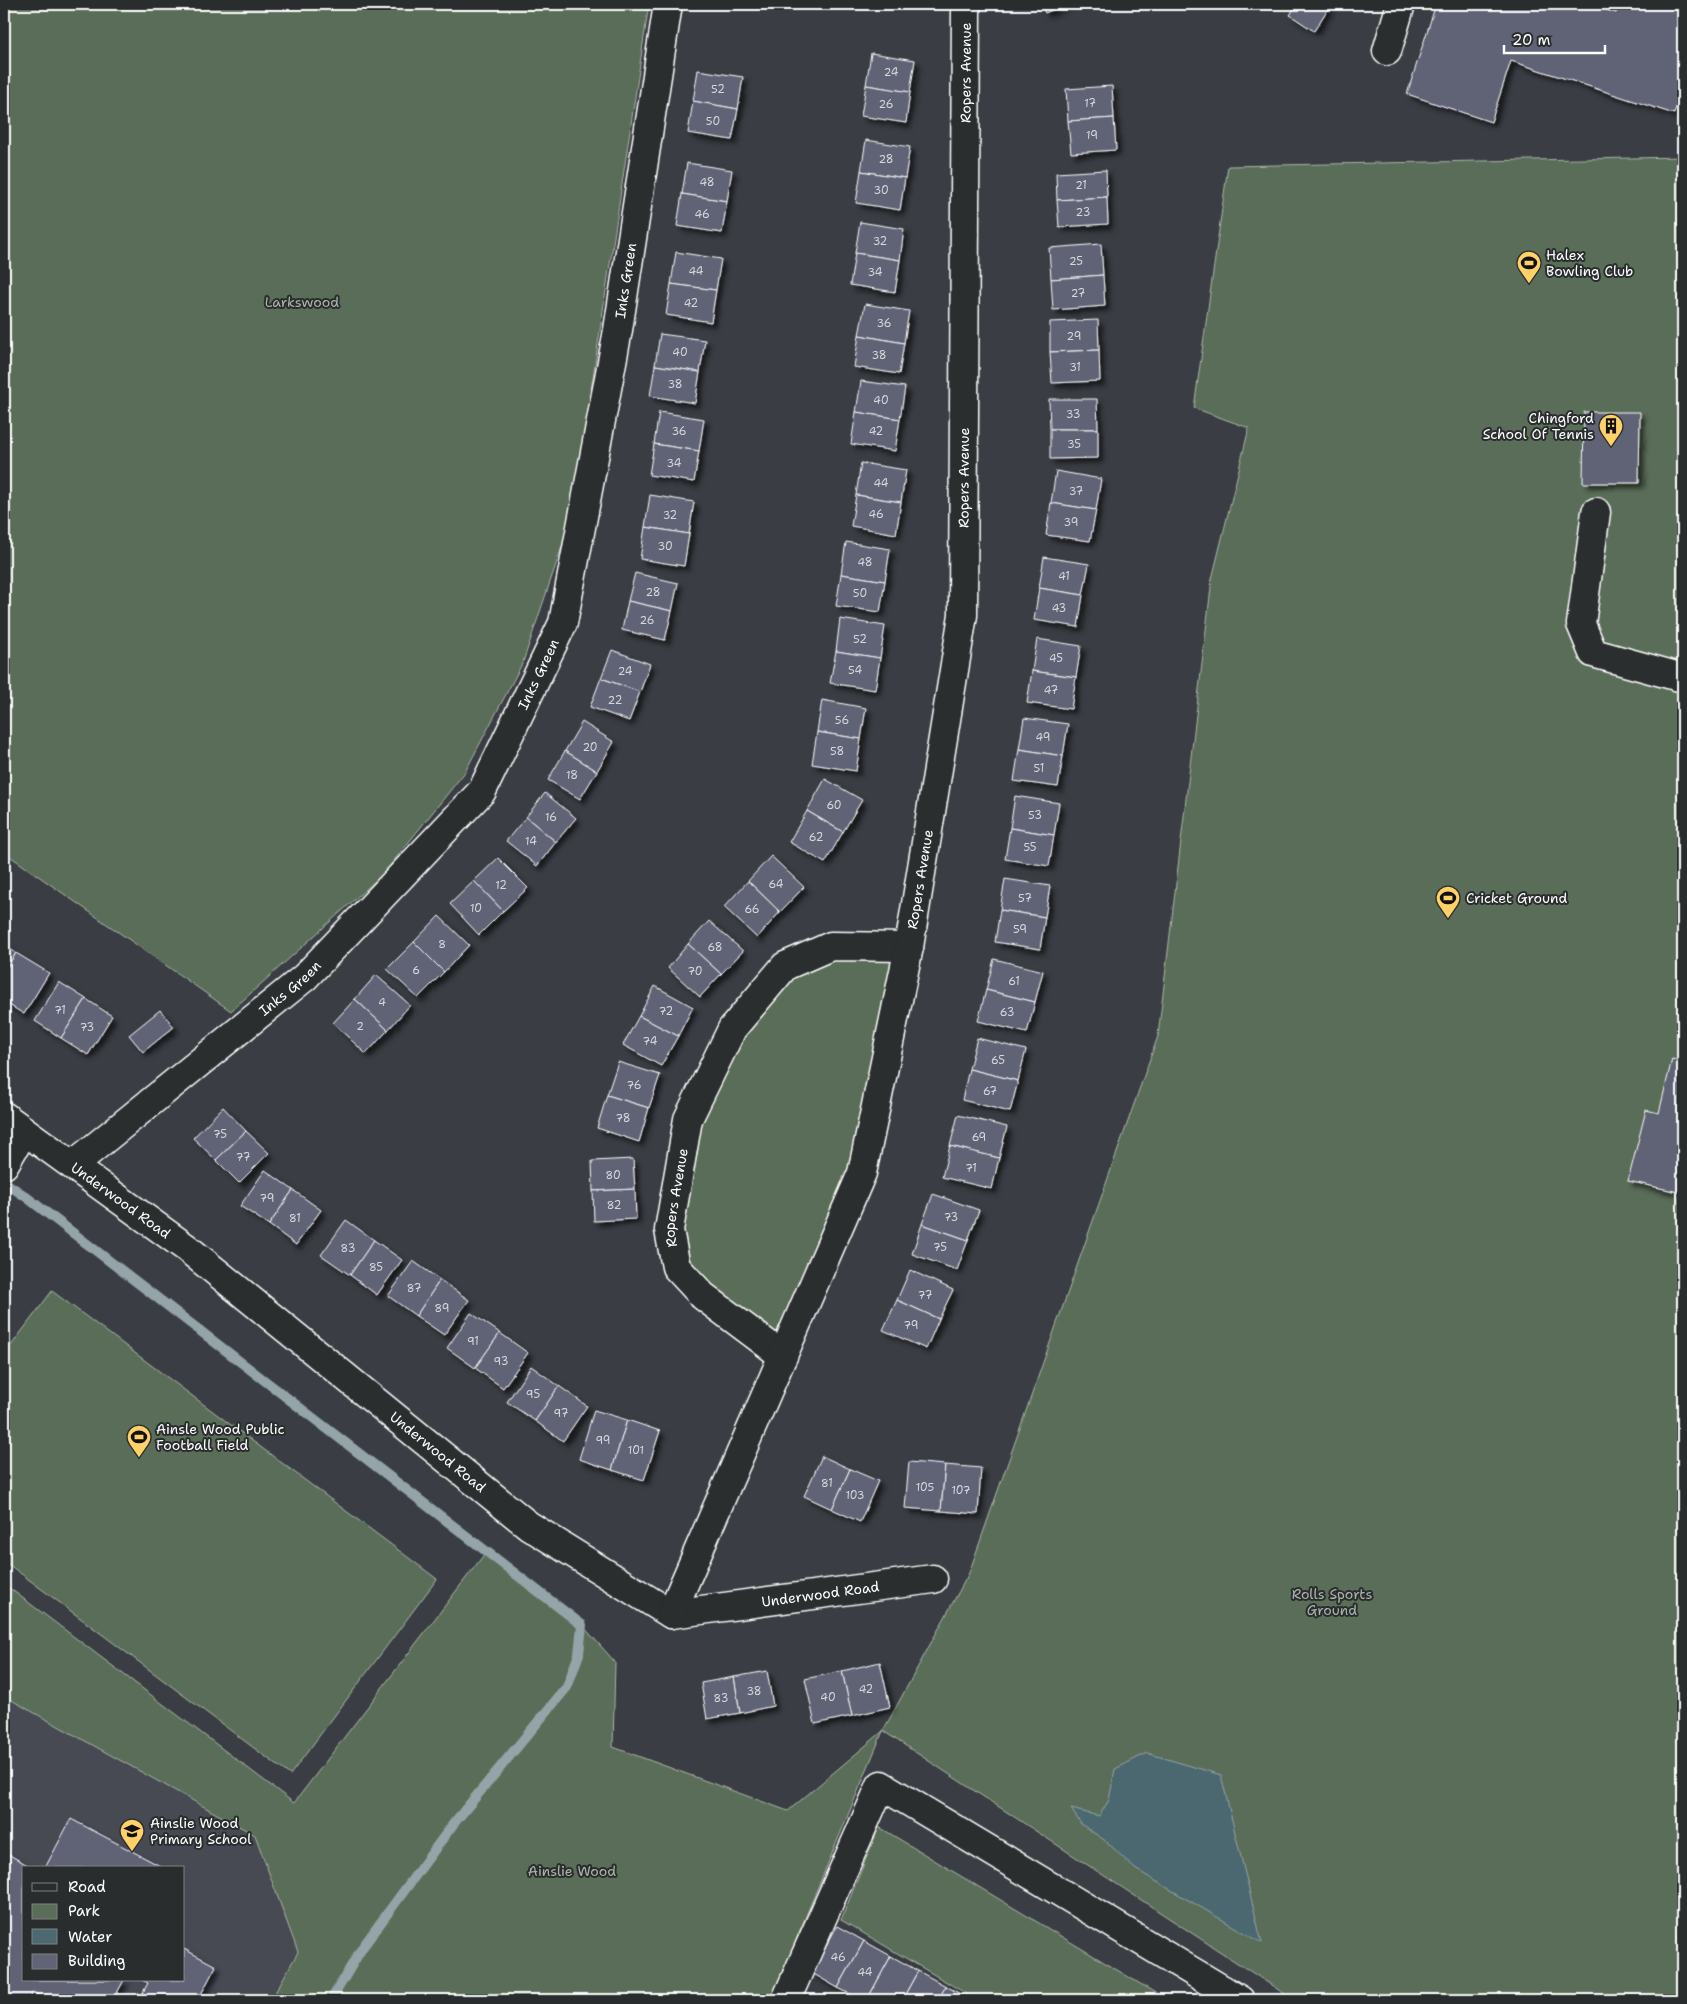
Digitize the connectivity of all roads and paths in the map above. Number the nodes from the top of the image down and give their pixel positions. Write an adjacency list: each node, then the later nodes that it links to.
1 (668, 4): 10 (street, Inks Green)
2 (966, 4): 7 (street, Ropers Avenue)
3 (1401, 4): 4 (street)
4 (1387, 51)
5 (1596, 512): 6 (street)
6 (1683, 678)
7 (909, 947): 11 (street, Ropers Avenue); 11 (street, Ropers Avenue)
8 (14, 1124): 9 (street); 10 (street, Underwood Road)
9 (4, 1165)
10 (73, 1165): 13 (street, Underwood Road)
11 (782, 1356): 13 (street, Ropers Avenue)
12 (933, 1579): 13 (street, Underwood Road)
13 (671, 1614)
14 (786, 2000): 15 (street)
15 (1240, 2000)

